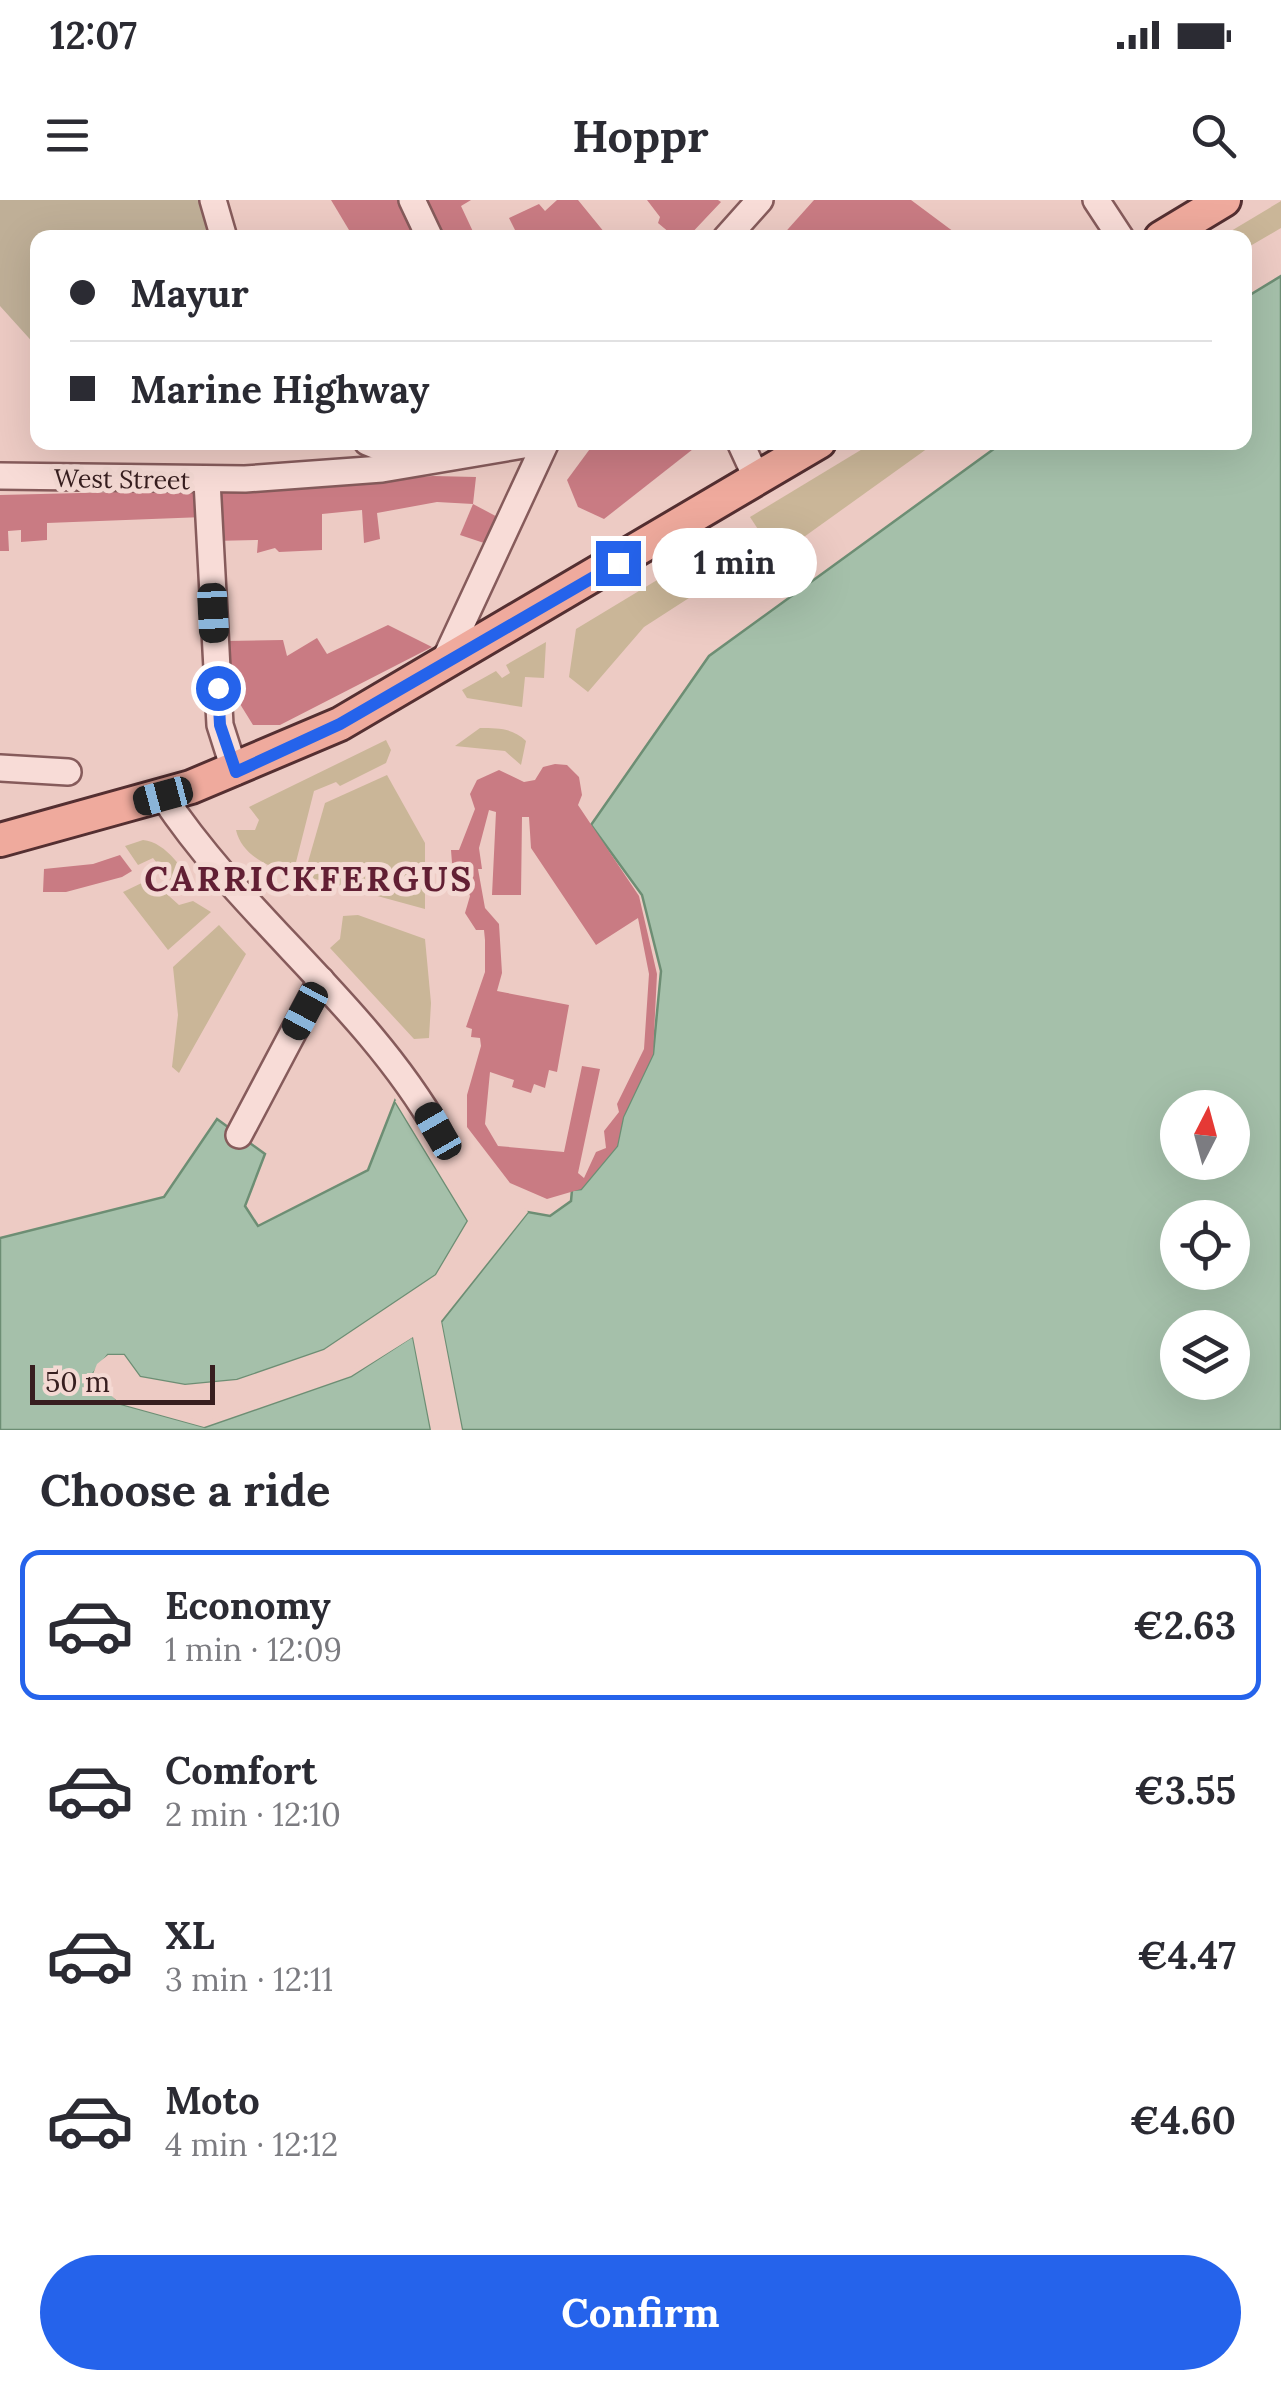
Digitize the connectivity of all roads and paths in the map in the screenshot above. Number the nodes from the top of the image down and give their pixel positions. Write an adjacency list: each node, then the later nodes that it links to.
1 (213, 200): 6 (street)
2 (412, 200): 7 (street)
3 (760, 200): 8 (street)
4 (1096, 200): 9 (street)
5 (1224, 200): 10 (main road)
6 (222, 230)
7 (426, 230)
8 (733, 230)
9 (1116, 230)
10 (1174, 230)
11 (386, 450): 16 (street)
12 (499, 450): 16 (street, West Street)
13 (540, 450): 20 (street)
14 (744, 450): 18 (street)
15 (806, 450): 18 (main road)
16 (420, 464): 19 (street, West Street)
17 (0, 476): 19 (street, West Street)
18 (757, 479): 20 (main road)
19 (206, 481): 23 (street)
20 (442, 666): 23 (main road)
21 (0, 768): 22 (street)
22 (68, 772)
23 (236, 772): 24 (main road)
24 (163, 796): 25 (main road); 26 (street)
25 (2, 834)
26 (322, 980): 27 (street); 28 (street)
27 (438, 1131)
28 (240, 1135)

